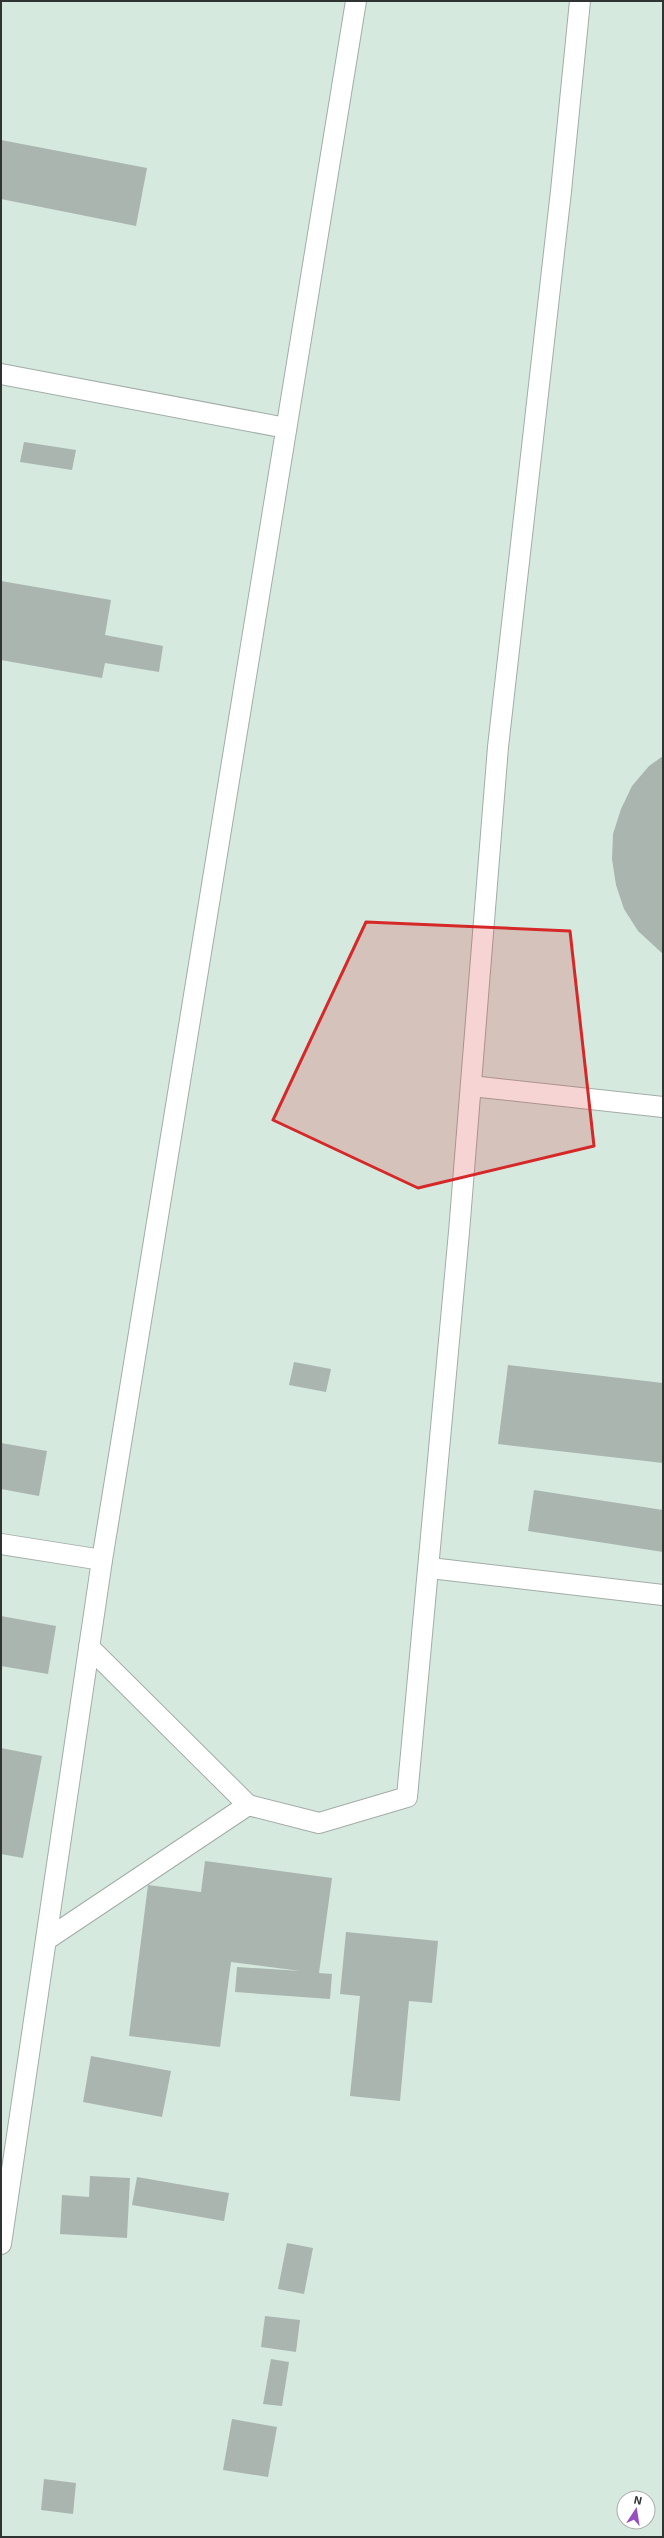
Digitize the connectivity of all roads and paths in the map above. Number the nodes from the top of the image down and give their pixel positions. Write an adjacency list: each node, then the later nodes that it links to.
1 (356, 1): 4 (lane)
2 (580, 1): 5 (lane)
3 (1, 374): 4 (lane)
4 (286, 428): 8 (lane)
5 (471, 1086): 6 (lane); 9 (lane)
6 (663, 1107)
7 (1, 1544): 8 (lane)
8 (102, 1560): 11 (lane)
9 (430, 1568): 10 (lane); 12 (lane)
10 (663, 1595)
11 (89, 1647): 12 (lane); 13 (lane)
12 (248, 1805): 13 (lane)
13 (46, 1940): 14 (lane)
14 (3, 2214): 15 (lane)
15 (1, 2244)

